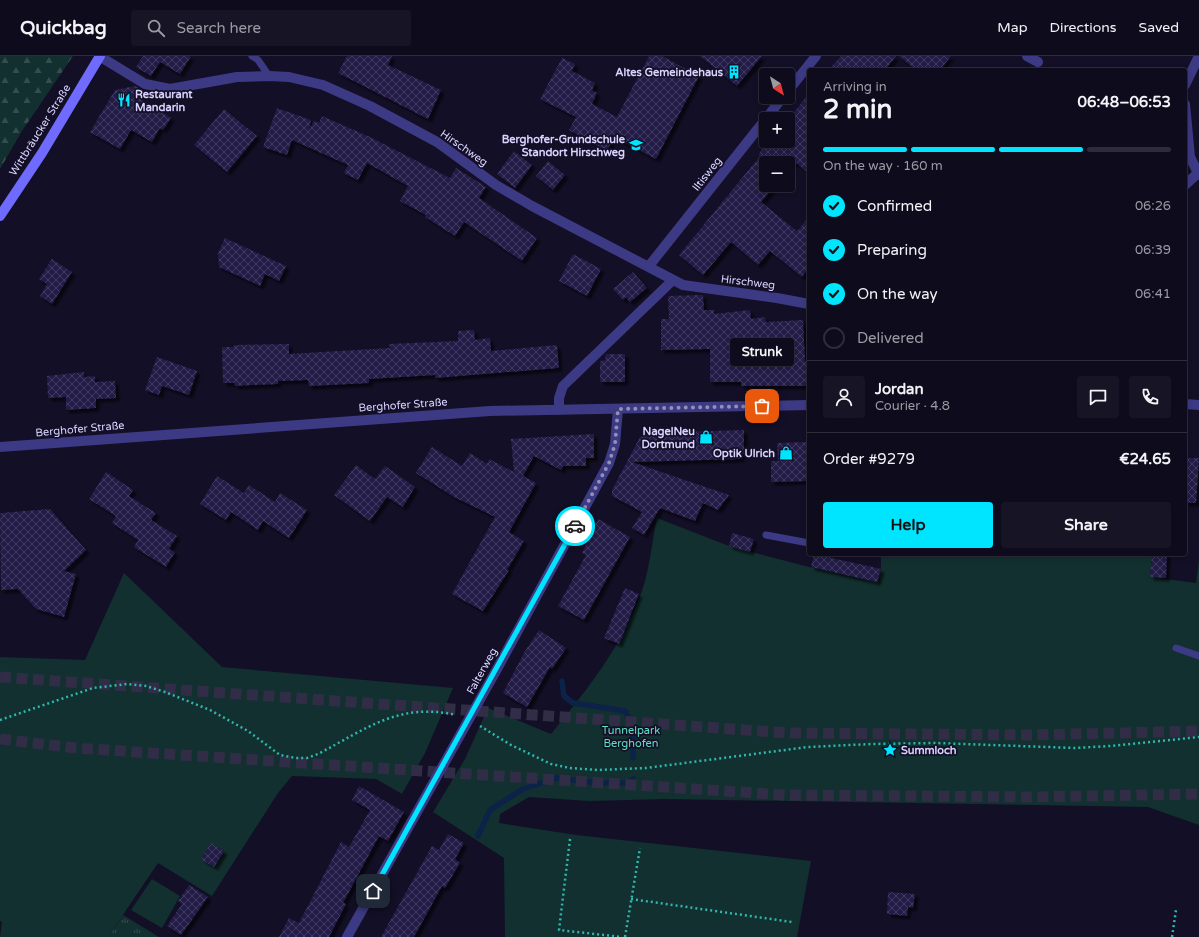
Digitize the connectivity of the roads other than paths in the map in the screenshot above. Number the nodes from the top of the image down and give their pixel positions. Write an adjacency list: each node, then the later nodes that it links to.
1 (99, 56): 7 (street, Hirschweg); 14 (main road, Wittbräucker Straße)
2 (252, 56): 7 (lane)
3 (816, 56): 9 (street)
4 (1027, 56): 6 (street)
5 (1199, 56): 8 (street)
6 (1038, 62)
7 (268, 76): 15 (street, Hirschweg)
8 (1187, 81)
9 (795, 82)
10 (777, 104): 15 (street, Iltisweg)
11 (1187, 125): 12 (street)
12 (1198, 174): 13 (street)
13 (1187, 183)
14 (0, 216)
15 (649, 266): 16 (street, Hirschweg)
16 (673, 280): 17 (street, Hirschweg); 22 (street)
17 (807, 304)
18 (1187, 404): 20 (street)
19 (807, 405): 21 (street, Berghofer Straße)
20 (1199, 405)
21 (618, 409): 22 (street, Berghofer Straße); 28 (street, Falterweg)
22 (559, 410): 23 (street, Berghofer Straße)
23 (0, 447)
24 (766, 535): 25 (lane)
25 (807, 543)
26 (1176, 648): 27 (lane)
27 (1199, 656)
28 (347, 937)

